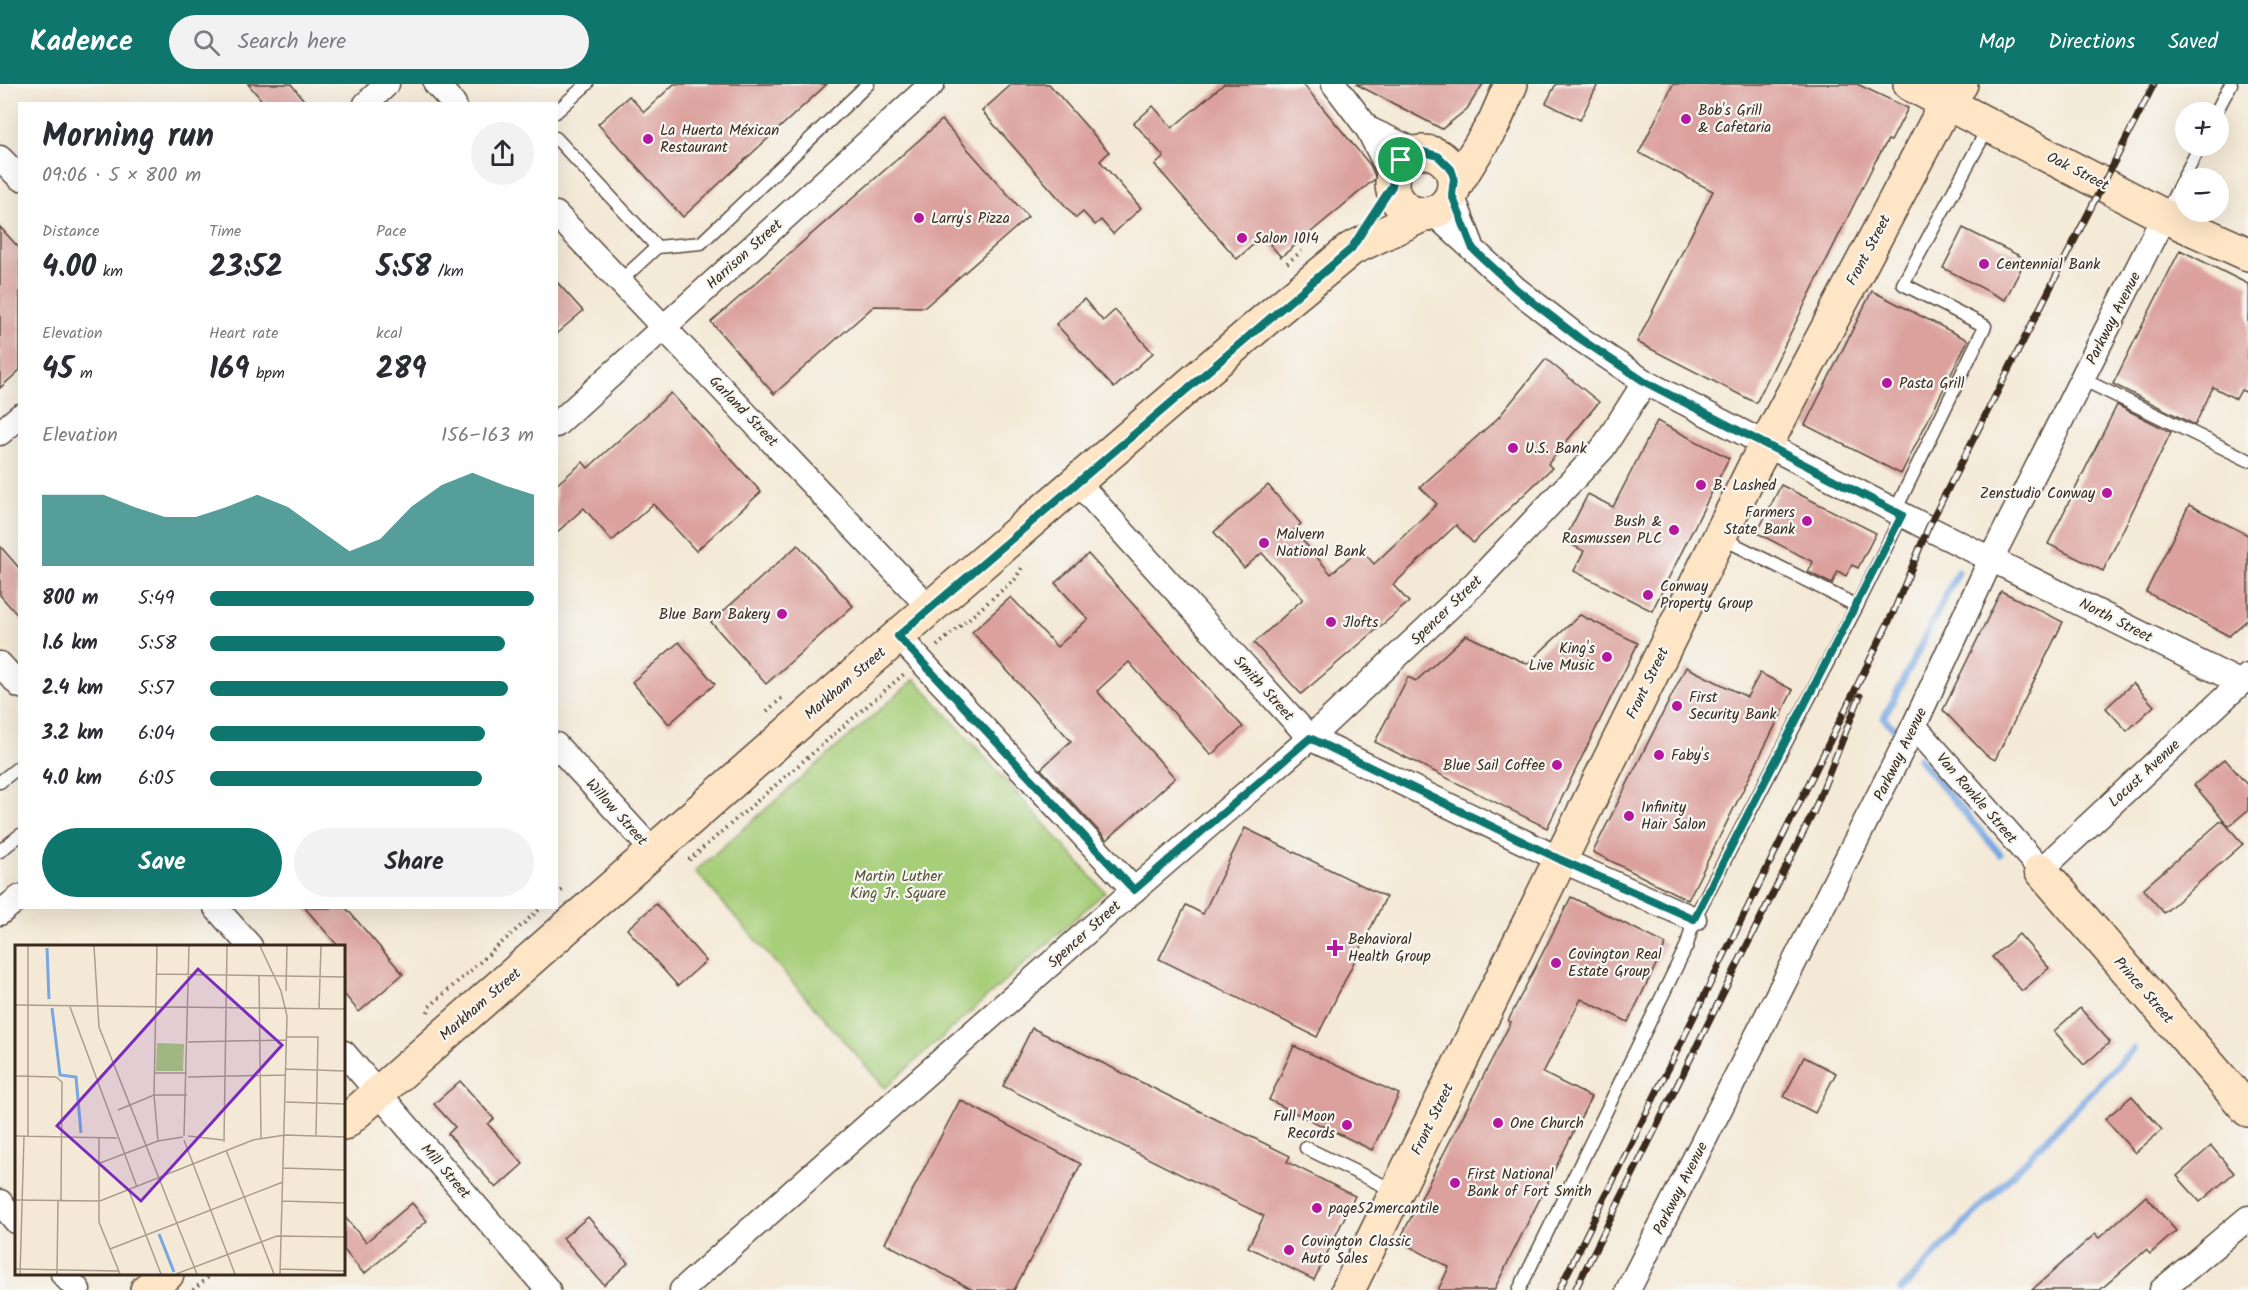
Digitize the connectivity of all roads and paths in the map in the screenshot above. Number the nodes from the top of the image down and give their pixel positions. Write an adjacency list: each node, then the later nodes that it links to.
1 (387, 84): 11 (street)
2 (436, 84): 12 (street)
3 (587, 84): 14 (lane)
4 (868, 84): 27 (lane)
5 (932, 84): 31 (street, Harrison Street)
6 (1334, 84): 16 (street)
7 (1511, 84): 18 (street)
8 (1910, 84): 10 (street, Oak Street)
9 (2231, 84): 13 (lane)
10 (1954, 93): 15 (street, Oak Street); 37 (street, Front Street)
11 (368, 102)
12 (452, 102)
13 (2221, 102)
14 (558, 110)
15 (1990, 125): 26 (street, Oak Street); 40 (lane)
16 (1368, 129): 19 (street); 23 (street)
17 (558, 140): 27 (lane)
18 (1479, 145): 19 (street); 24 (street)
19 (1424, 152): 23 (street); 24 (street)
20 (2195, 156): 26 (lane)
21 (0, 158): 22 (street)
22 (18, 176)
23 (1392, 181): 24 (street); 28 (street, Markham Street)
24 (1441, 202): 28 (street, Markham Street); 33 (street)
25 (558, 216): 30 (street, Garland Street)
26 (2164, 216): 29 (street, Oak Street); 32 (street, Parkway Avenue)
27 (657, 247): 30 (lane)
28 (1351, 249): 39 (street, Markham Street)
29 (2247, 252)
30 (619, 282): 31 (street, Garland Street)
31 (663, 327): 35 (street, Harrison Street); 44 (street, Garland Street)
32 (2082, 379): 38 (lane); 42 (street, Parkway Avenue)
33 (1645, 382): 37 (street); 50 (street, Spencer Street)
34 (18, 418): 36 (street)
35 (558, 422)
36 (0, 433)
37 (1765, 444): 40 (street); 41 (street, Front Street)
38 (2248, 460)
39 (1077, 482): 44 (street, Markham Street); 50 (street, Smith Street)
40 (1898, 513): 42 (street); 43 (lane)
41 (1719, 537): 43 (lane); 57 (street, Front Street)
42 (1992, 557): 47 (street, North Street); 49 (street, Parkway Avenue)
43 (1857, 606): 63 (lane)
44 (930, 608): 45 (street, Markham Street)
45 (898, 636): 56 (street, Markham Street); 59 (street)
46 (0, 664): 48 (street)
47 (2244, 680): 58 (street, Locust Avenue)
48 (18, 684)
49 (1914, 726): 58 (street, Van Ronkle Street); 84 (street, Parkway Avenue)
50 (1310, 738): 57 (street, Smith Street); 59 (street, Spencer Street)
51 (558, 747): 56 (street, Willow Street)
52 (18, 768): 53 (lane)
53 (0, 782)
54 (18, 837): 55 (lane)
55 (0, 851)
56 (654, 852): 66 (street, Markham Street)
57 (1561, 860): 63 (street, Smith Street); 70 (street, Front Street)
58 (2041, 870): 67 (street, Prince Street)
59 (1134, 890): 81 (street, Spencer Street)
60 (18, 899): 62 (street)
61 (217, 909): 64 (street)
62 (0, 913)
63 (1694, 919): 83 (lane)
64 (249, 945)
65 (345, 1054): 66 (street, Mill Street)
66 (379, 1093): 68 (street, Markham Street); 80 (street, Mill Street)
67 (2248, 1110)
68 (345, 1122)
69 (1306, 1148): 70 (lane)
70 (1396, 1192): 82 (street, Front Street)
71 (0, 1202): 73 (street)
72 (2248, 1218): 85 (street)
73 (15, 1220)
74 (64, 1275): 77 (street)
75 (166, 1275): 78 (street)
76 (211, 1275): 79 (path)
77 (78, 1290)
78 (147, 1290)
79 (193, 1290)
80 (548, 1290)
81 (682, 1290)
82 (1348, 1290)
83 (1519, 1290)
84 (1628, 1290)
85 (2162, 1290)

